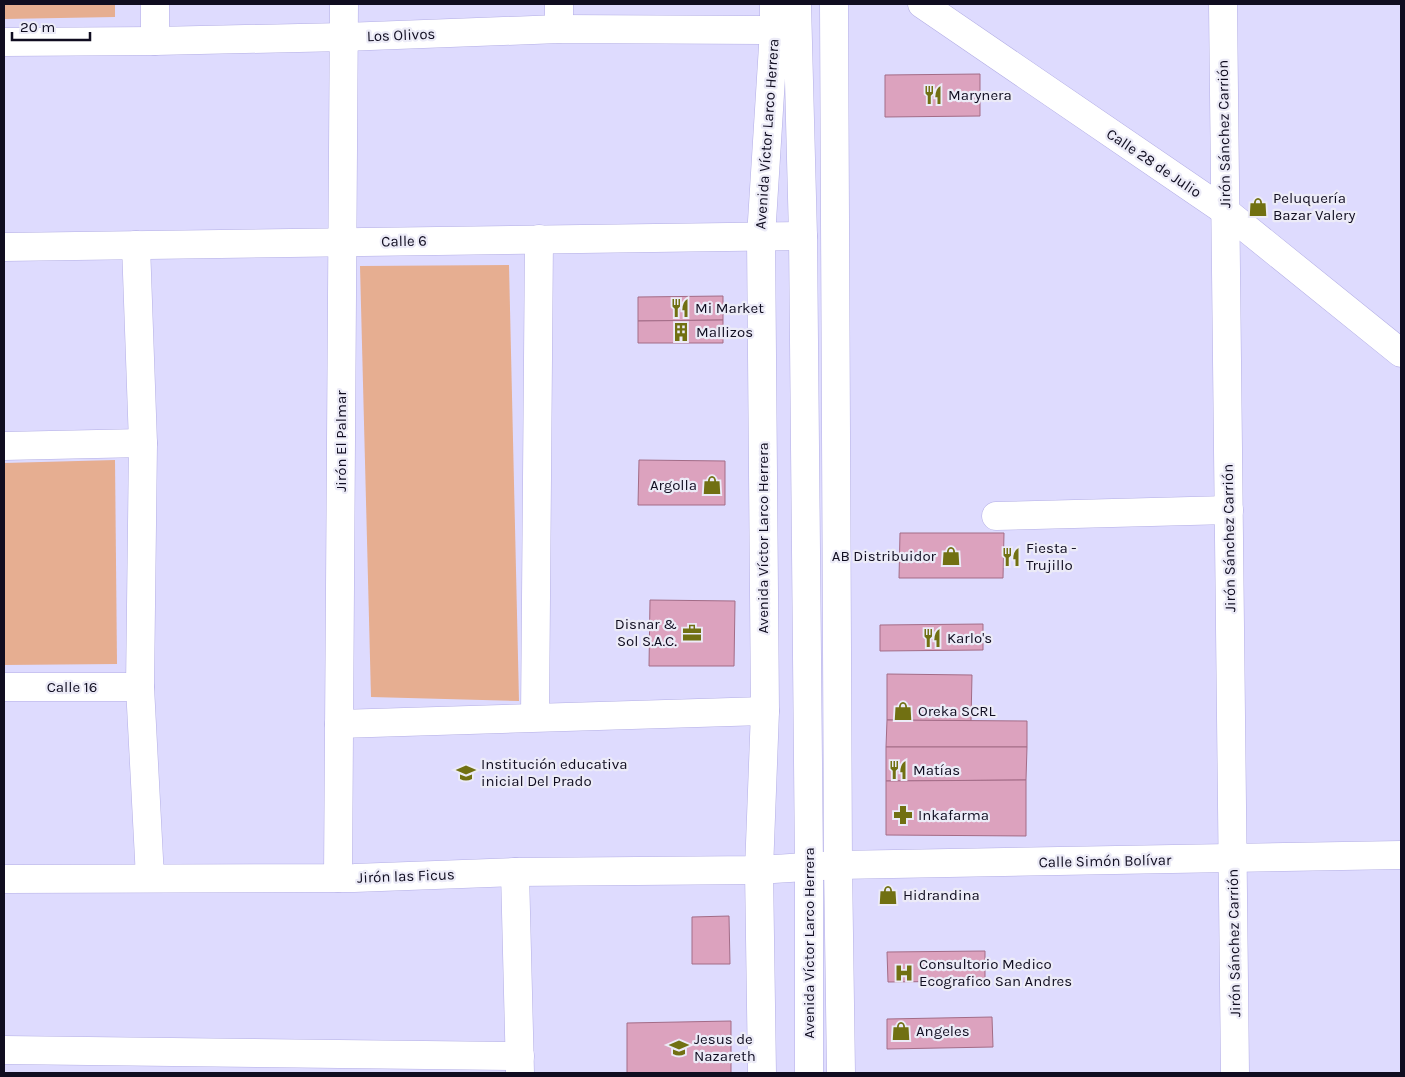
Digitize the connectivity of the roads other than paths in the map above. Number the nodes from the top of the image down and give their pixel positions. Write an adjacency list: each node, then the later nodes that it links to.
1 (155, 4): 9 (street)
2 (344, 4): 8 (street, Jirón El Palmar)
3 (834, 4): 30 (street, Avenida Víctor Larco Herrera)
4 (922, 4): 11 (street, Calle 28 de Julio)
5 (1223, 4): 11 (street, Jirón Sánchez Carrión)
6 (559, 16): 7 (street, Los Olivos); 8 (street, Los Olivos)
7 (786, 16): 12 (street, Avenida Víctor Larco Herrera); 13 (street, Avenida Víctor Larco Herrera)
8 (344, 37): 9 (street, Los Olivos); 15 (street, Jirón El Palmar)
9 (155, 41): 10 (street, Los Olivos)
10 (4, 42)
11 (1225, 211): 18 (street, Calle 28 de Julio); 21 (street, Jirón Sánchez Carrión)
12 (803, 236): 13 (street, Calle 6); 31 (street, Avenida Víctor Larco Herrera)
13 (761, 237): 14 (street, Calle 6); 25 (street, Avenida Víctor Larco Herrera)
14 (539, 239): 15 (street, Calle 6); 26 (street)
15 (343, 242): 16 (street, Calle 6); 27 (street, Jirón El Palmar)
16 (136, 245): 17 (street, Calle 6); 19 (street)
17 (4, 247)
18 (1400, 349)
19 (143, 443): 20 (street); 24 (street)
20 (4, 446)
21 (1229, 510): 22 (street); 29 (street, Jirón Sánchez Carrión)
22 (996, 516)
23 (4, 687): 24 (street, Calle 16)
24 (140, 687): 34 (street)
25 (765, 711): 26 (street); 32 (street, Avenida Víctor Larco Herrera)
26 (535, 717): 27 (street)
27 (339, 724): 35 (street, Jirón El Palmar)
28 (1401, 855): 29 (street, Calle Simón Bolívar)
29 (1233, 859): 30 (street, Calle Simón Bolívar); 43 (street, Jirón Sánchez Carrión)
30 (838, 865): 31 (street, Calle Simón Bolívar); 42 (street, Avenida Víctor Larco Herrera)
31 (809, 866): 32 (street, Jirón las Ficus); 41 (street, Avenida Víctor Larco Herrera)
32 (759, 870): 33 (street, Jirón las Ficus); 40 (street, Avenida Víctor Larco Herrera)
33 (515, 872): 35 (street, Jirón las Ficus); 39 (street)
34 (150, 878): 35 (street, Jirón las Ficus); 36 (street, Jirón las Ficus)
35 (338, 878)
36 (4, 879)
37 (4, 1050): 38 (street)
38 (351, 1064): 39 (street)
39 (520, 1065)
40 (762, 1073)
41 (809, 1073)
42 (841, 1073)
43 (1235, 1073)

